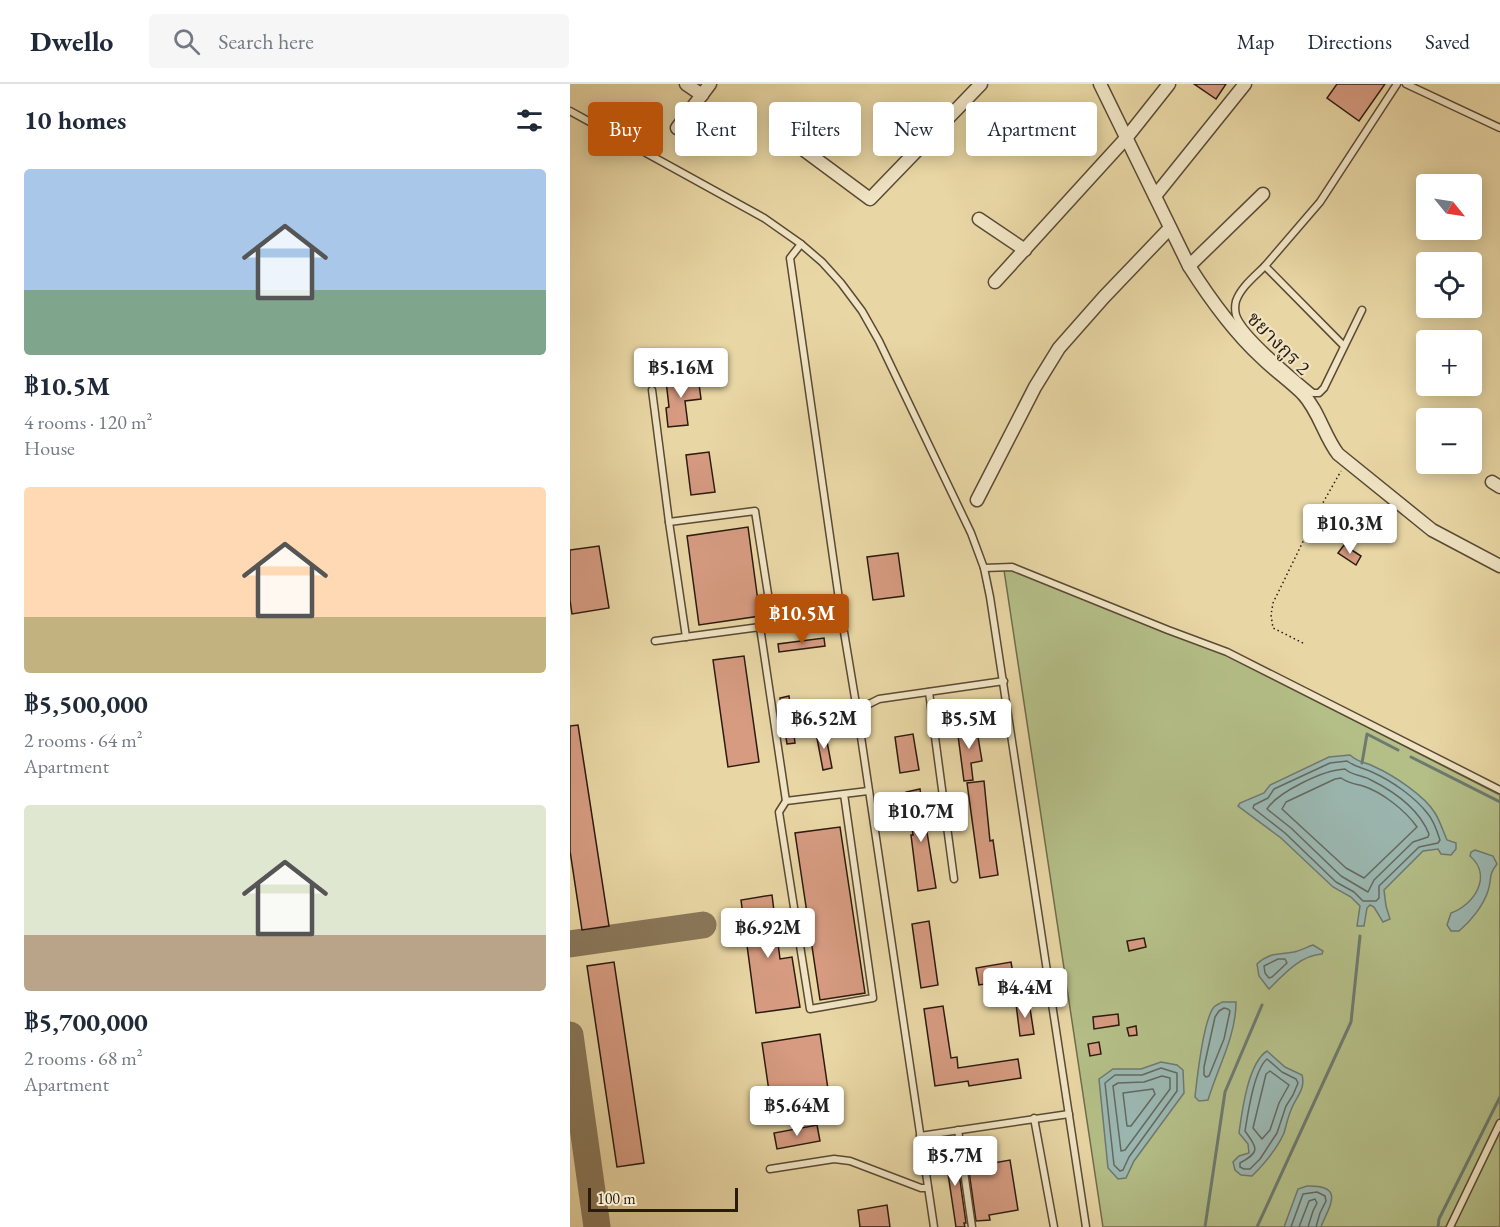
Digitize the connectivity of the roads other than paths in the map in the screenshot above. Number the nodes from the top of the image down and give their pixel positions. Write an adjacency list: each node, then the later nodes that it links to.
1 (687, 84): 9 (street)
2 (710, 84): 9 (street)
3 (981, 84): 14 (street)
4 (1100, 84): 13 (street, ชยางกูร 2)
5 (1169, 84): 13 (street)
6 (1245, 84): 16 (street)
7 (1397, 84): 22 (lane)
8 (1406, 84): 12 (lane)
9 (702, 95): 10 (street)
10 (697, 102)
11 (570, 111): 19 (lane)
12 (1500, 128)
13 (1127, 137): 16 (street, ชยางกูร 2); 20 (street)
14 (812, 156)
15 (1263, 194): 21 (street)
16 (1155, 196): 18 (street, ชยางกูร 2)
17 (980, 219): 20 (street)
18 (1170, 228): 21 (street, ชยางกูร 2); 27 (street)
19 (801, 244): 30 (lane); 31 (lane)
20 (1025, 250): 23 (street)
21 (1189, 266): 29 (street, ชยางกูร 2)
22 (1265, 266): 25 (lane); 25 (lane)
23 (995, 282)
24 (1362, 310): 25 (lane)
25 (1344, 346)
26 (652, 390): 28 (lane)
27 (977, 500)
28 (669, 522): 32 (lane); 34 (lane)
29 (1500, 566)
30 (984, 568): 36 (lane); 39 (lane)
31 (842, 620): 32 (lane); 38 (lane)
32 (772, 626): 33 (lane)
33 (760, 627): 34 (lane); 42 (lane)
34 (686, 637): 35 (lane)
35 (655, 641)
36 (1004, 681): 37 (lane); 44 (lane)
37 (929, 692): 38 (lane); 43 (lane)
38 (858, 710): 40 (lane)
39 (1500, 790)
40 (868, 791): 41 (lane); 48 (lane)
41 (844, 794): 42 (lane); 42 (lane)
42 (786, 801)
43 (954, 879)
44 (1069, 1114): 45 (lane); 54 (lane)
45 (1034, 1118): 47 (lane); 53 (lane)
46 (1500, 1123): 55 (lane)
47 (958, 1130): 48 (lane); 52 (lane)
48 (920, 1136): 50 (lane)
49 (770, 1169): 50 (lane)
50 (928, 1188): 51 (lane)
51 (934, 1227)
52 (972, 1227)
53 (1054, 1227)
54 (1086, 1227)
55 (1450, 1227)

